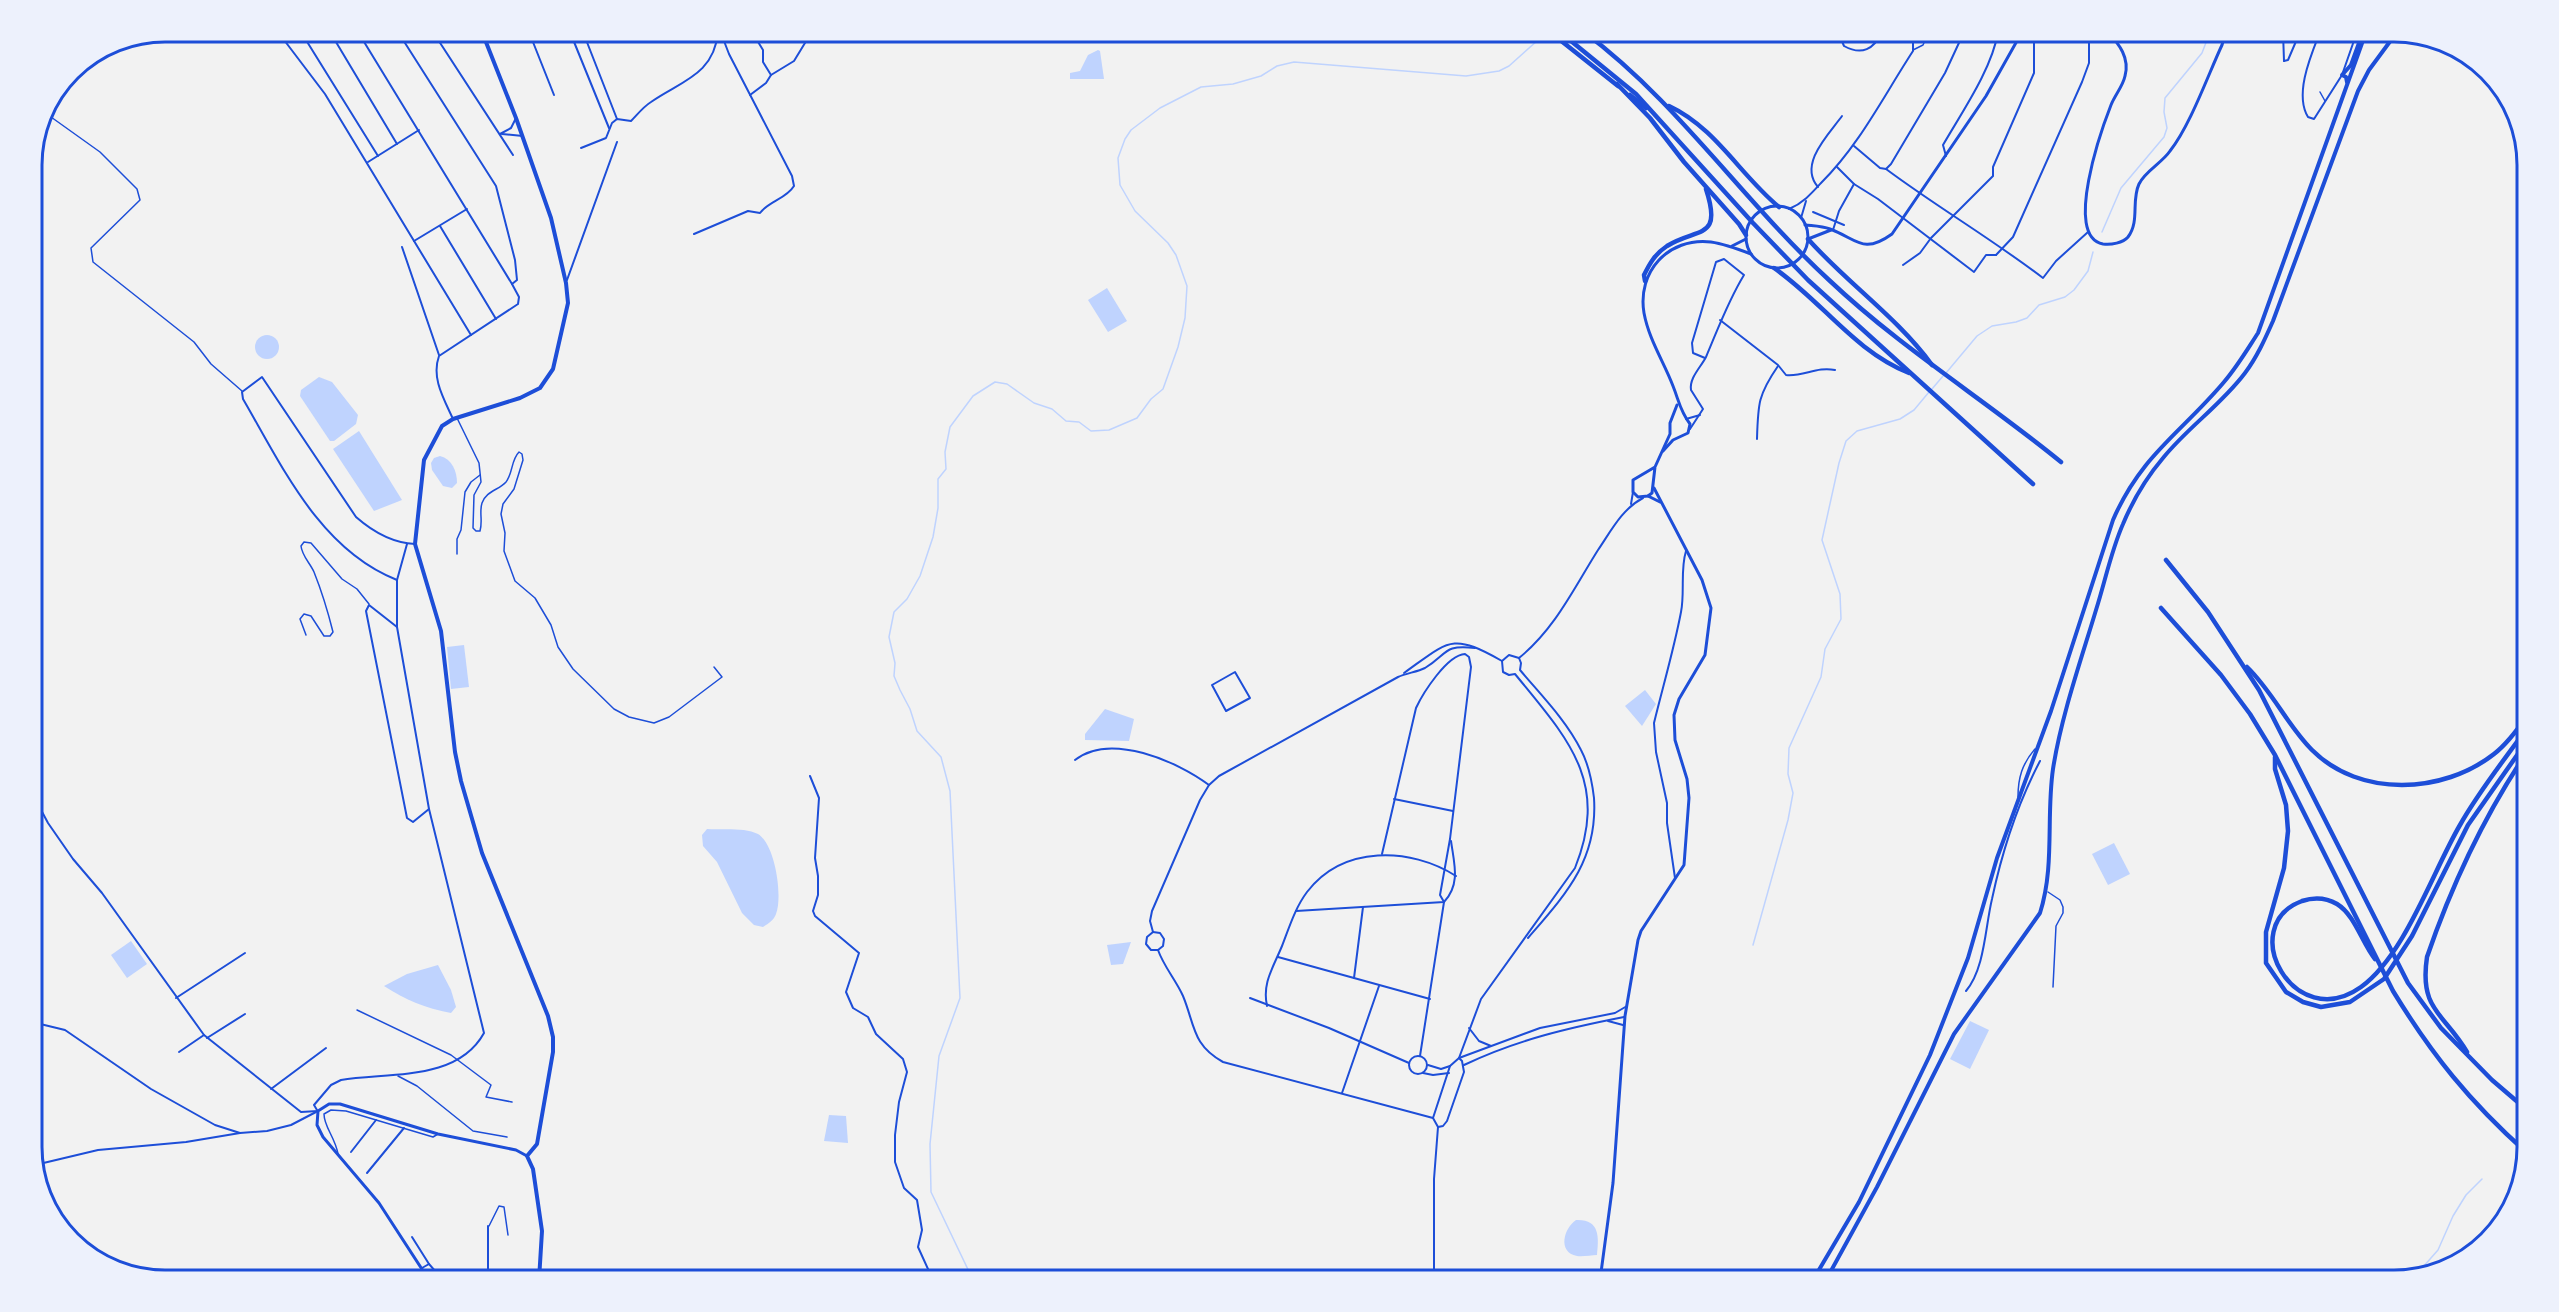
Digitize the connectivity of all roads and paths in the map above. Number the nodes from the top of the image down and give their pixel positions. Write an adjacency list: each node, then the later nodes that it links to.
1 (286, 42): 61 (street)
2 (307, 42): 59 (street)
3 (336, 42): 55 (street)
4 (364, 42): 51 (street)
5 (404, 42): 95 (street)
6 (439, 42): 52 (street)
7 (486, 42): 48 (main road)
8 (533, 42): 42 (street)
9 (574, 42): 50 (street)
10 (587, 42): 49 (street)
11 (716, 42): 49 (street)
12 (722, 42): 43 (street)
13 (758, 42): 37 (street)
14 (805, 42): 37 (street)
15 (1564, 42): 39 (highway)
16 (1572, 42): 39 (highway)
17 (1596, 42): 45 (highway)
18 (1842, 42): 19 (street)
19 (1876, 42)
20 (1913, 42): 36 (street)
21 (1924, 42): 36 (lane)
22 (1959, 42): 63 (street)
23 (1996, 42): 60 (street)
24 (2016, 42): 60 (street)
25 (2034, 42): 73 (street)
26 (2089, 42): 89 (street)
27 (2116, 42): 81 (street)
28 (2223, 42): 81 (street)
29 (2283, 42): 30 (street)
30 (2296, 42)
31 (2316, 42): 44 (street)
32 (2354, 42): 38 (street)
33 (2360, 42): 38 (main road)
34 (2361, 42): 40 (main road)
35 (2390, 42): 160 (main road)
36 (1913, 51): 56 (street)
37 (771, 75): 43 (street)
38 (2342, 75): 40 (main road); 44 (street)
39 (1618, 82): 65 (highway); 104 (highway)
40 (2347, 89): 232 (main road)
41 (2320, 92): 44 (lane)
42 (554, 95)
43 (750, 95): 82 (street)
44 (2325, 102)
45 (1667, 105): 69 (highway); 102 (highway)
46 (1842, 116): 66 (street)
47 (52, 118): 105 (lane)
48 (516, 118): 52 (street); 53 (main road)
49 (617, 119): 50 (street)
50 (609, 128): 57 (street)
51 (419, 130): 55 (street); 70 (street)
52 (499, 134): 53 (street); 58 (street)
53 (523, 136): 94 (main road)
54 (617, 142): 94 (street)
55 (397, 144): 59 (street)
56 (1854, 146): 62 (street); 63 (street)
57 (581, 148)
58 (513, 155)
59 (378, 156): 61 (street)
60 (1946, 156): 67 (street)
61 (367, 163): 85 (street)
62 (1837, 167): 64 (street); 66 (street)
63 (1886, 169): 67 (street)
64 (1854, 184): 75 (street); 76 (street)
65 (1706, 187): 83 (highway); 93 (highway)
66 (1818, 187): 68 (street)
67 (1920, 194): 73 (street); 75 (street)
68 (1806, 199): 71 (street); 74 (street)
69 (1776, 207): 71 (street); 83 (street)
70 (466, 209): 79 (street); 95 (street)
71 (1789, 209): 74 (street)
72 (1813, 212): 76 (street)
73 (1955, 215): 84 (street); 89 (street)
74 (1802, 218): 77 (street)
75 (1903, 219): 80 (street); 84 (street)
76 (1836, 220): 78 (street); 80 (street)
77 (1806, 225): 80 (street); 86 (street)
78 (1844, 225)
79 (440, 226): 85 (street); 96 (street)
80 (1833, 230): 86 (street)
81 (2088, 232): 89 (street)
82 (694, 234)
83 (1746, 234): 87 (street); 90 (street)
84 (1931, 238): 89 (street); 91 (street)
85 (414, 241): 98 (street)
86 (1808, 242): 92 (street); 102 (highway)
87 (1730, 246): 90 (street); 93 (street)
88 (402, 247): 99 (street)
89 (2004, 248)
90 (1751, 254): 92 (street)
91 (1903, 265)
92 (1774, 268): 104 (highway)
93 (1645, 281): 106 (street)
94 (566, 283): 108 (main road)
95 (512, 284): 96 (street)
96 (496, 319): 98 (street)
97 (1720, 320): 100 (street); 100 (street); 101 (street)
98 (471, 335): 99 (street)
99 (439, 357): 108 (street)
100 (1705, 358): 107 (street)
101 (1778, 365): 103 (street); 111 (street)
102 (1936, 369): 113 (highway)
103 (1835, 370)
104 (1914, 375): 116 (highway)
105 (242, 392): 123 (street); 128 (street)
106 (1677, 404): 109 (street); 112 (street)
107 (1700, 416): 109 (street); 110 (street)
108 (455, 419): 115 (lane); 124 (main road)
109 (1686, 419): 110 (street)
110 (1690, 429): 112 (street)
111 (1757, 439)
112 (1663, 451): 114 (street)
113 (2061, 462)
114 (1655, 467): 117 (street); 118 (street)
115 (480, 475): 126 (lane); 137 (lane)
116 (2032, 484)
117 (1654, 488): 119 (street); 121 (street)
118 (1633, 492): 120 (street); 122 (street)
119 (1648, 496): 120 (street); 121 (street)
120 (1643, 498): 122 (street)
121 (1659, 502): 125 (street)
122 (1631, 504): 134 (street)
123 (407, 543): 124 (street); 128 (street)
124 (415, 544): 218 (main road)
125 (1686, 551): 159 (street); 159 (street)
126 (457, 554)
127 (2166, 560): 136 (highway)
128 (397, 580): 131 (street)
129 (369, 605): 131 (street); 132 (lane); 152 (street)
130 (2161, 608): 144 (highway)
131 (397, 627): 152 (street)
132 (306, 635)
133 (1475, 648): 135 (street); 140 (street); 140 (street)
134 (1519, 658): 135 (street); 138 (street)
135 (1502, 661): 139 (street)
136 (2243, 663): 142 (highway); 194 (highway)
137 (714, 667)
138 (1520, 669): 139 (street); 165 (street)
139 (1515, 675): 165 (street)
140 (1398, 677): 150 (street)
141 (1212, 685): 141 (street)
142 (2517, 728)
143 (2517, 742): 166 (highway)
144 (2275, 755): 145 (highway); 166 (highway)
145 (2517, 755)
146 (1075, 760): 150 (street)
147 (2040, 761): 173 (street)
148 (2517, 767): 194 (highway)
149 (810, 776): 229 (street)
150 (1209, 785): 164 (street)
151 (1393, 799): 154 (street); 154 (street); 156 (street)
152 (429, 809): 195 (street)
153 (42, 810): 174 (street)
154 (1453, 811): 155 (street)
155 (1450, 838): 157 (street); 158 (street)
156 (1382, 854): 157 (street); 163 (street)
157 (1445, 869): 158 (street); 161 (street)
158 (1456, 876): 161 (street)
159 (1675, 881): 177 (street)
160 (2047, 892): 172 (lane); 233 (main road)
161 (1444, 902): 162 (street); 176 (street)
162 (1363, 907): 163 (street); 170 (street)
163 (1296, 911): 169 (street)
164 (1153, 932): 167 (street); 167 (street)
165 (1521, 947): 185 (street)
166 (2369, 947): 215 (highway)
167 (1158, 950): 204 (street)
168 (245, 953): 174 (street)
169 (1278, 957): 170 (street); 178 (street)
170 (1354, 978): 171 (street)
171 (1379, 986): 176 (street); 188 (street)
172 (2053, 987)
173 (1966, 991)
174 (176, 998): 186 (street)
175 (1250, 998): 178 (street)
176 (1430, 999): 192 (street)
177 (1628, 1005): 181 (street); 189 (street)
178 (1267, 1006): 188 (street)
179 (357, 1010): 195 (lane)
180 (245, 1014): 187 (street)
181 (1625, 1016): 182 (street); 184 (street)
182 (1605, 1020): 184 (street); 198 (street)
183 (42, 1024): 212 (street)
184 (1625, 1025): 231 (street)
185 (1469, 1027): 189 (street); 193 (street)
186 (204, 1035): 187 (street); 191 (street)
187 (207, 1038): 203 (street)
188 (1361, 1042): 196 (street); 204 (street)
189 (1491, 1046): 193 (street)
190 (326, 1048): 203 (street)
191 (179, 1052)
192 (1420, 1056): 196 (street); 197 (street)
193 (1459, 1058): 198 (street); 199 (street)
194 (2472, 1059): 206 (highway)
195 (457, 1060): 202 (street); 205 (lane)
196 (1409, 1063): 201 (street)
197 (1428, 1065): 199 (street); 201 (street)
198 (1464, 1065): 210 (street)
199 (1450, 1066): 200 (street)
200 (1449, 1072): 201 (street); 208 (street)
201 (1423, 1073)
202 (395, 1074): 207 (street); 214 (lane)
203 (271, 1089): 207 (street)
204 (1342, 1093): 208 (street)
205 (512, 1102)
206 (2517, 1103)
207 (318, 1111): 212 (street); 213 (street); 217 (street)
208 (1433, 1119): 210 (street)
209 (376, 1120): 211 (lane); 216 (street); 217 (lane)
210 (1438, 1127): 230 (street)
211 (404, 1128): 213 (lane); 220 (street)
212 (240, 1133): 219 (street)
213 (438, 1134): 218 (street)
214 (507, 1137)
215 (2517, 1144)
216 (351, 1152)
217 (338, 1154): 225 (street)
218 (527, 1156): 228 (main road)
219 (43, 1163)
220 (367, 1173)
221 (488, 1226): 222 (lane); 227 (street)
222 (508, 1235)
223 (412, 1237): 224 (street)
224 (429, 1264): 225 (street); 226 (street)
225 (422, 1268)
226 (434, 1270)
227 (488, 1270)
228 (540, 1270)
229 (928, 1270)
230 (1434, 1270)
231 (1601, 1270)
232 (1819, 1270)
233 (1832, 1270)

